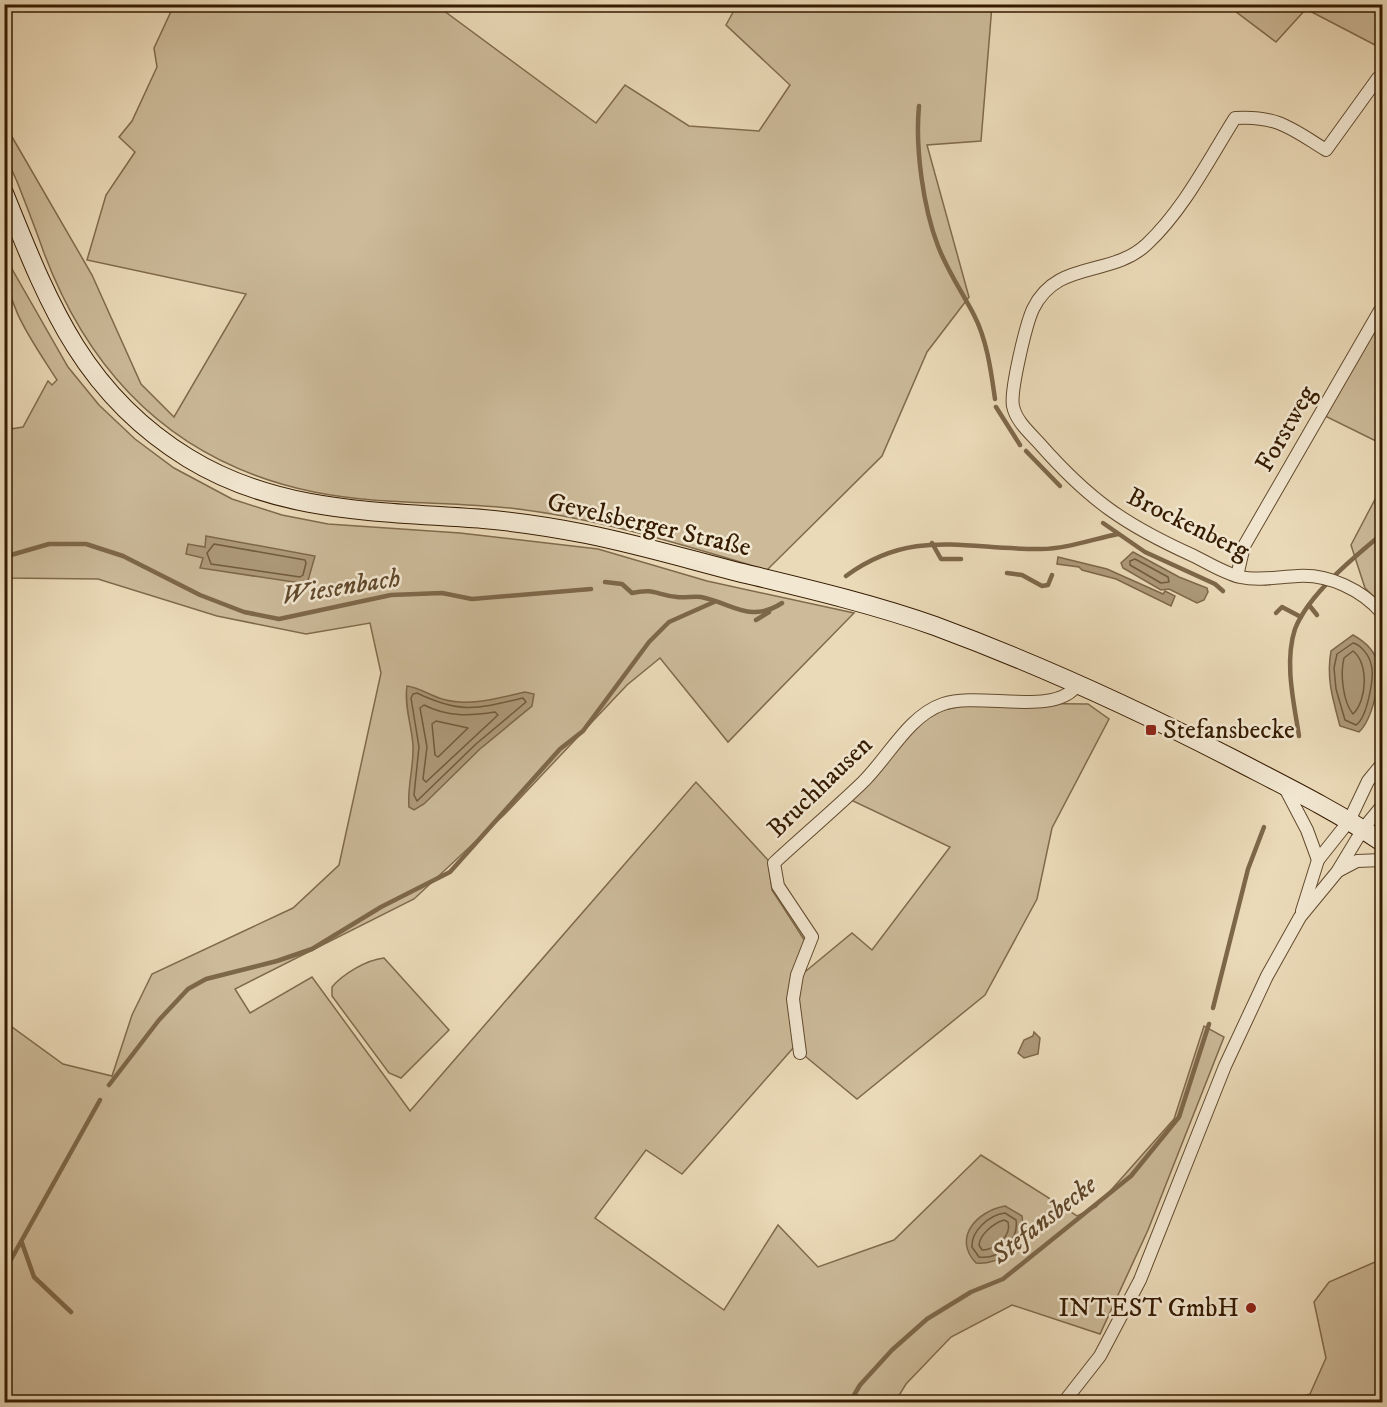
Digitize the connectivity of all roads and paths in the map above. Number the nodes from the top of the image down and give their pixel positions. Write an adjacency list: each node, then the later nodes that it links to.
1 (1378, 78): 4 (street, Brockenberg)
2 (4, 193): 6 (main road, Gevelsberger Straße)
3 (1383, 307): 4 (street, Forstweg)
4 (1238, 576): 5 (street, Brockenberg)
5 (1383, 613)
6 (1078, 684): 8 (main road, Gevelsberger Straße); 16 (street, Bruchhausen)
7 (1383, 764): 10 (street)
8 (1284, 786): 10 (main road, Gevelsberger Straße); 12 (street)
9 (1383, 806): 10 (street)
10 (1356, 825): 11 (main road, Gevelsberger Straße); 12 (street); 14 (street)
11 (1383, 842)
12 (1318, 860): 15 (street)
13 (1383, 860): 14 (street)
14 (1337, 872): 15 (street)
15 (1300, 917): 17 (street)
16 (800, 1053)
17 (1064, 1402)

